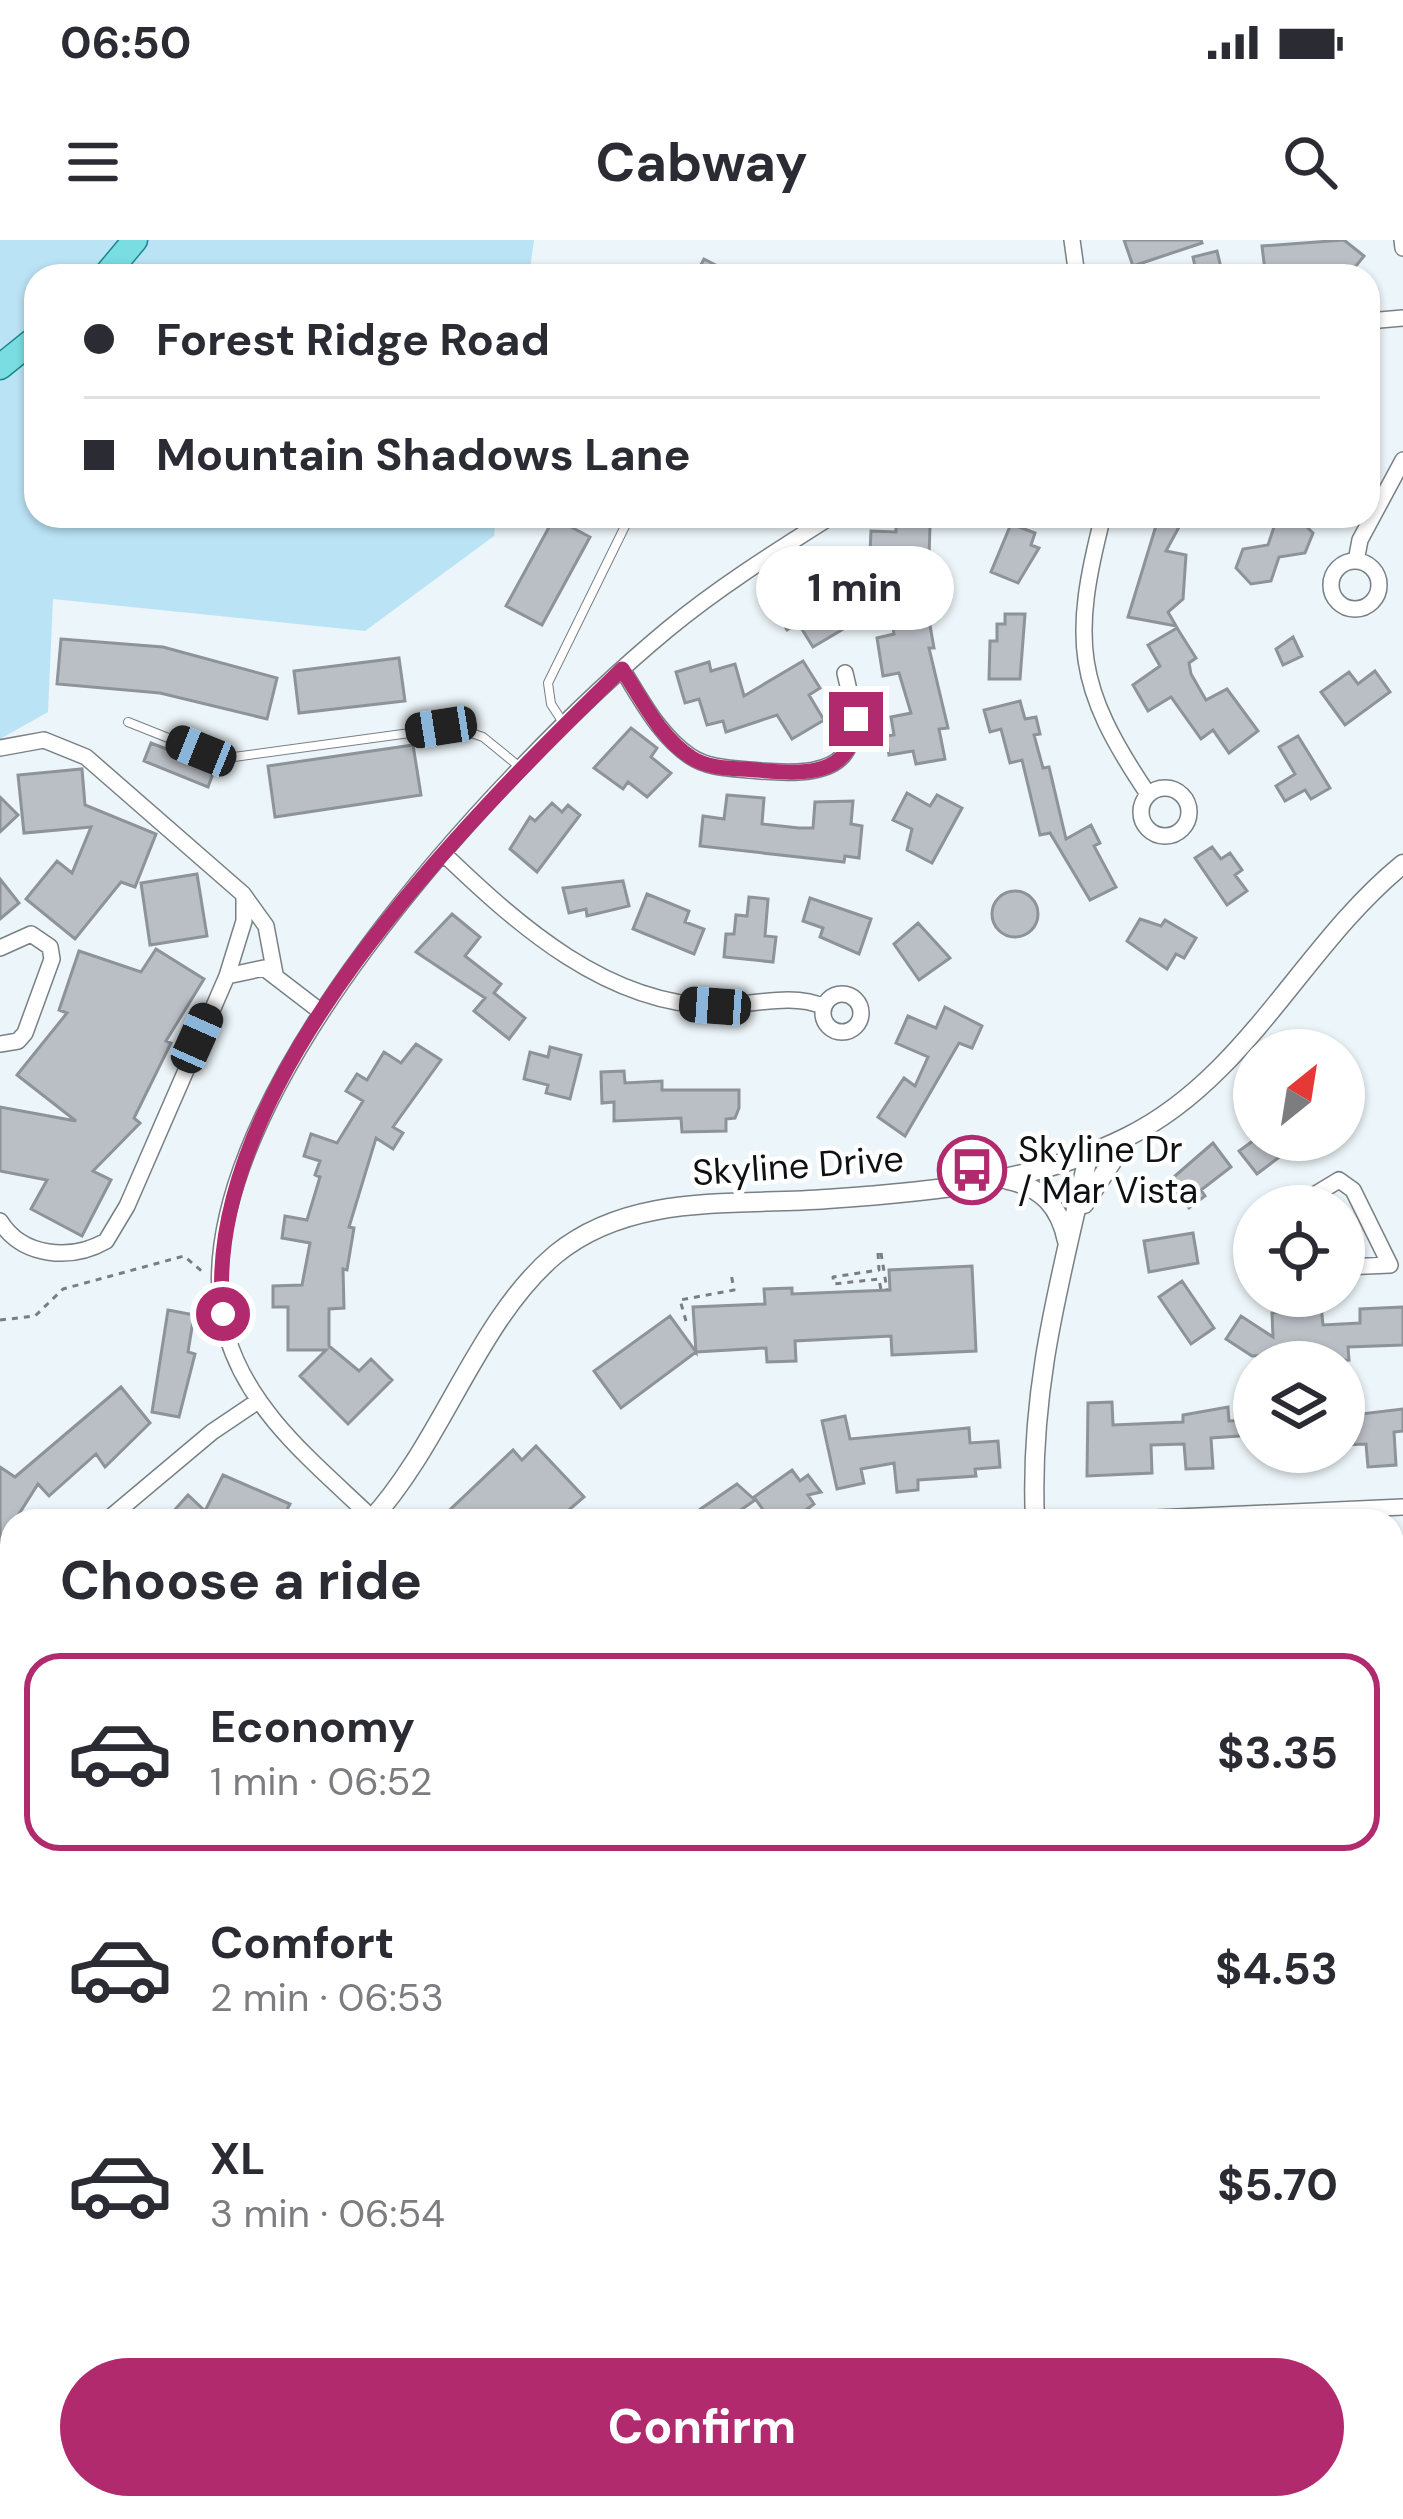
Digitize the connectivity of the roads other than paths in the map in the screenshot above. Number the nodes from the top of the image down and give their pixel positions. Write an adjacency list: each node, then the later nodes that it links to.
1 (135, 240): 2 (main road)
2 (115, 264)
3 (24, 348): 4 (main road)
4 (0, 368)
5 (1403, 460): 6 (street)
6 (1380, 503)
7 (624, 528): 15 (lane)
8 (813, 528): 12 (street)
9 (1101, 528): 18 (street)
10 (1366, 528): 11 (street)
11 (1356, 561)
12 (622, 669): 13 (street); 15 (street)
13 (845, 673)
14 (128, 722): 17 (lane)
15 (565, 725): 17 (street)
16 (0, 748): 21 (street)
17 (522, 769): 19 (street)
18 (1148, 794)
19 (446, 856): 25 (street); 26 (street)
20 (1403, 864): 28 (street, Skyline Drive)
21 (243, 895): 23 (street); 24 (street)
22 (0, 948): 27 (street)
23 (275, 974): 24 (street); 26 (street)
24 (227, 976): 32 (street)
25 (824, 1007)
26 (320, 1010): 36 (street)
27 (0, 1044)
28 (1128, 1137): 29 (street, Skyline Drive); 33 (street)
29 (1089, 1153): 30 (street, Skyline Drive); 33 (street)
30 (1004, 1178): 33 (street); 40 (street, Skyline Drive)
31 (1365, 1215): 34 (street)
32 (0, 1221)
33 (1067, 1241): 41 (street)
34 (1396, 1264): 35 (street)
35 (1365, 1266)
36 (258, 1401): 38 (street); 39 (street)
37 (1403, 1507): 42 (street)
38 (120, 1509)
39 (361, 1509)
40 (379, 1509)
41 (1035, 1509)
42 (1358, 1509)

